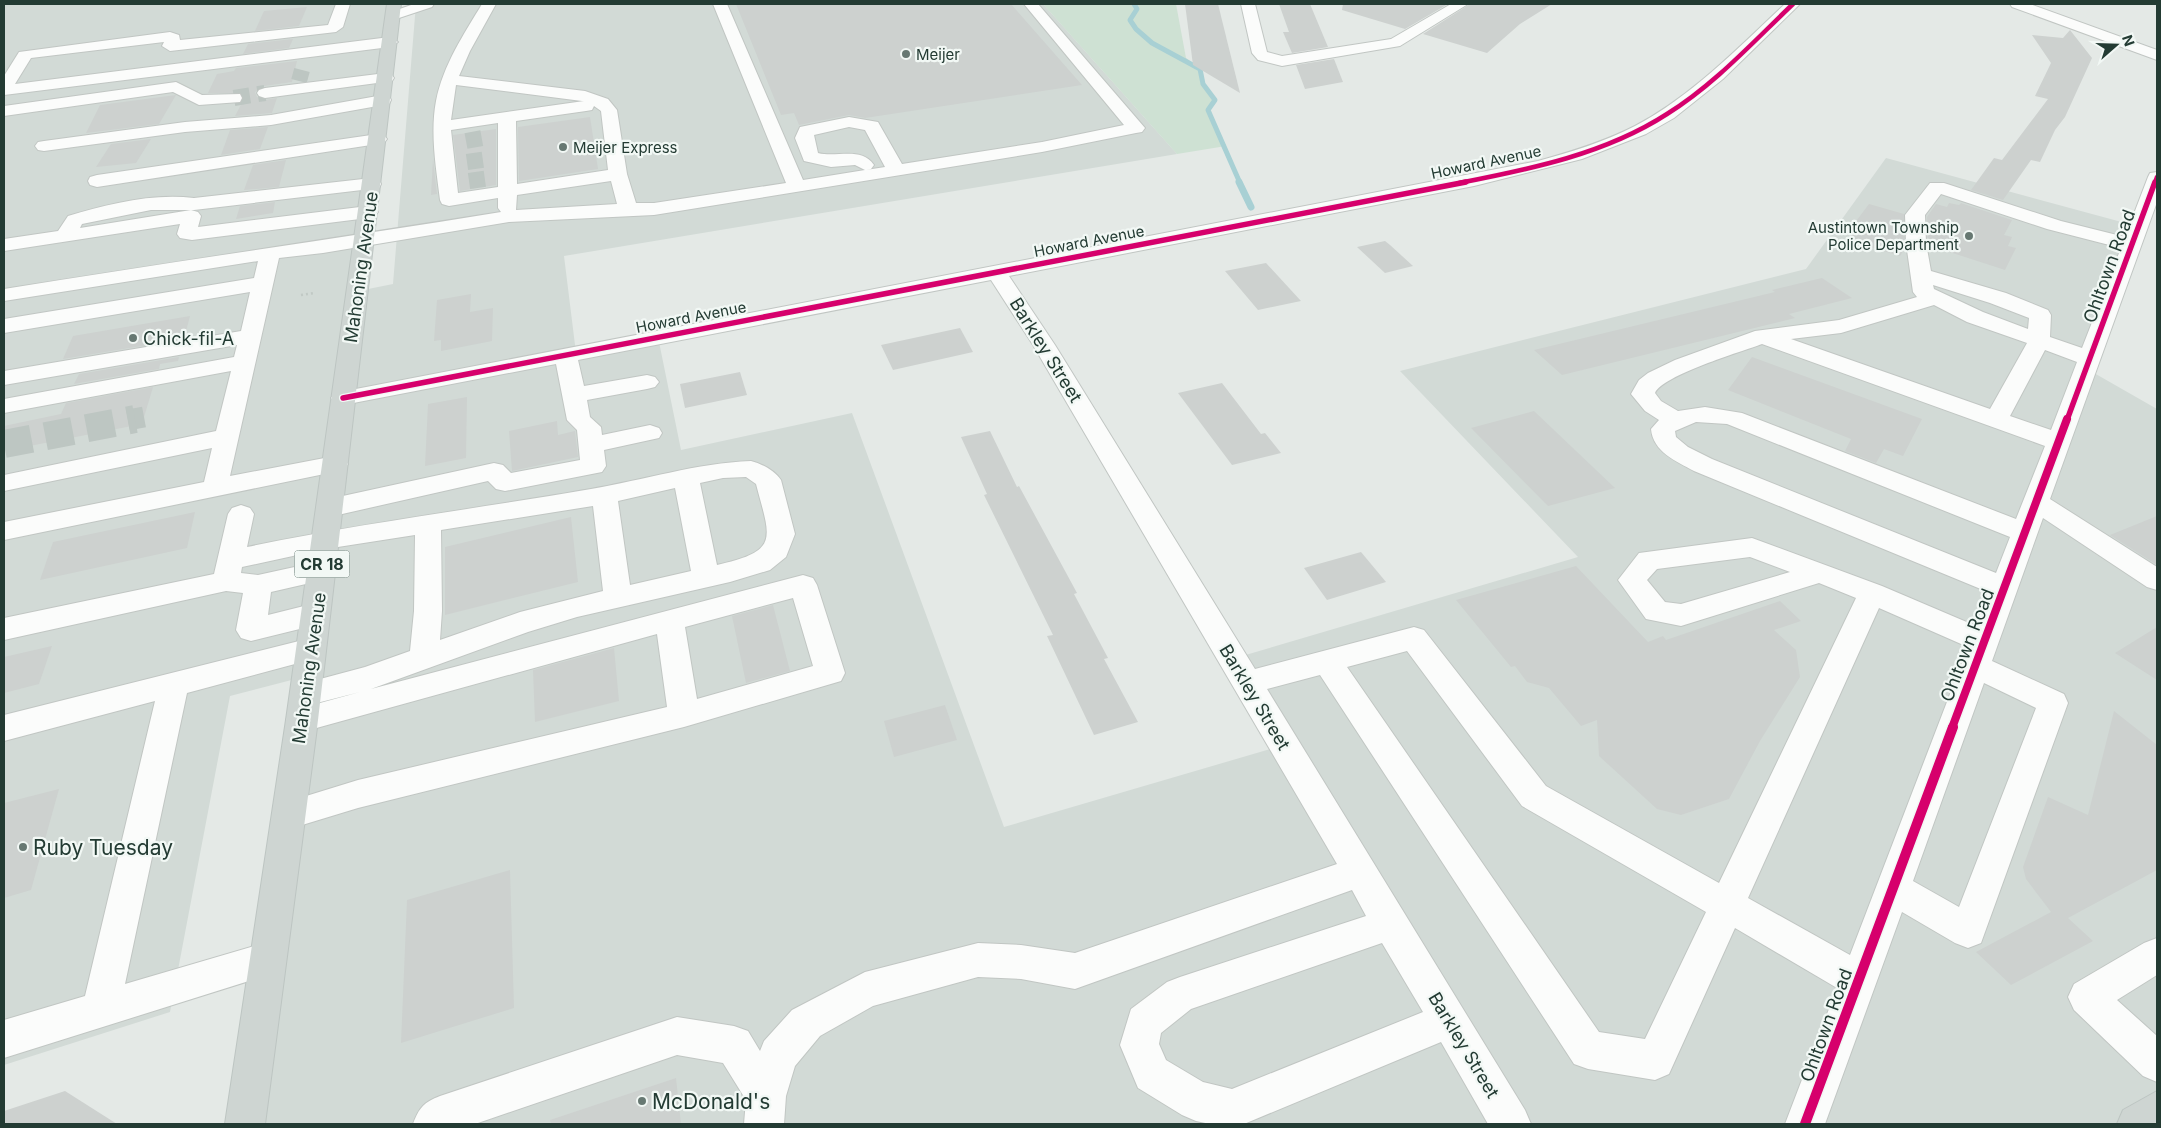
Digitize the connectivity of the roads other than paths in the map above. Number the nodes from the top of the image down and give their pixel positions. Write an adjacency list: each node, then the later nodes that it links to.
1 (343, 4): 11 (street)
2 (427, 4): 10 (street)
3 (489, 4): 20 (street)
4 (720, 4): 39 (street)
5 (1031, 4): 32 (street)
6 (1248, 4): 7 (street)
7 (1461, 4)
8 (1793, 4): 49 (street, Howard Avenue)
9 (2017, 4): 14 (street)
10 (392, 21): 13 (street); 22 (main road, Mahoning Avenue / CR 18)
11 (192, 44): 12 (street); 16 (street)
12 (170, 46): 15 (street); 18 (street)
13 (307, 52): 16 (street); 19 (street)
14 (2157, 55)
15 (118, 59)
16 (186, 68): 21 (street); 23 (street)
17 (34, 69): 18 (street)
18 (15, 72): 23 (street)
19 (300, 80): 22 (street); 24 (street)
20 (451, 80): 26 (street); 28 (street)
21 (176, 87): 25 (street); 27 (street)
22 (384, 89): 29 (main road, Mahoning Avenue / CR 18); 30 (street)
23 (4, 90)
24 (265, 93)
25 (234, 98)
26 (602, 103): 31 (street); 33 (street)
27 (4, 110)
28 (444, 126): 31 (street); 31 (street)
29 (378, 138): 37 (street); 38 (main road, Mahoning Avenue / CR 18)
30 (44, 146)
31 (498, 159): 33 (street); 43 (street); 44 (street)
32 (896, 171): 34 (street); 34 (street)
33 (618, 174): 40 (street)
34 (871, 175): 39 (street)
35 (2157, 177): 47 (street, Ohltown Road)
36 (201, 178): 41 (street)
37 (97, 181)
38 (372, 184): 41 (street); 42 (main road, Mahoning Avenue / CR 18)
39 (797, 187): 40 (street)
40 (628, 209): 43 (street)
41 (193, 210): 42 (street); 46 (street)
42 (368, 212): 45 (main road, Mahoning Avenue / CR 18)
43 (509, 216): 44 (street)
44 (484, 221): 45 (street)
45 (364, 240): 48 (street); 64 (main road, Mahoning Avenue / CR 18)
46 (4, 245)
47 (2133, 245): 50 (street); 59 (street, Ohltown Road)
48 (270, 253): 51 (street); 52 (street)
49 (996, 272): 57 (street, Howard Avenue); 103 (street, Barkley Street)
50 (1921, 275): 53 (street); 56 (street)
51 (264, 283): 54 (street); 58 (street)
52 (4, 295)
53 (1935, 298): 55 (street); 56 (street)
54 (4, 326)
55 (1763, 336): 67 (street); 68 (street)
56 (2040, 341): 59 (street); 68 (street)
57 (566, 355): 63 (street); 64 (street, Howard Avenue)
58 (246, 358): 60 (street); 62 (street); 65 (street); 66 (street); 69 (street); 71 (street)
59 (2090, 359): 72 (street, Ohltown Road)
60 (4, 378)
61 (646, 382): 63 (street)
62 (4, 387)
63 (573, 395): 73 (street)
64 (343, 398): 74 (main road, Mahoning Avenue / CR 18)
65 (4, 406)
66 (4, 414)
67 (1674, 419): 84 (street); 92 (street)
68 (1996, 420): 72 (street)
69 (4, 423)
70 (650, 433): 73 (street)
71 (227, 438): 76 (street); 77 (street)
72 (2059, 442): 79 (street, Ohltown Road)
73 (591, 446): 80 (street)
74 (335, 464): 77 (street); 80 (main road, Mahoning Avenue / CR 18)
75 (686, 477): 78 (street); 89 (street); 89 (street)
76 (4, 482)
77 (215, 488): 83 (street)
78 (604, 494): 82 (street); 94 (street)
79 (2037, 502): 84 (street, Ohltown Road); 90 (street)
80 (329, 508): 85 (main road, Mahoning Avenue / CR 18)
81 (241, 514): 86 (street)
82 (428, 523): 85 (street); 100 (street)
83 (4, 531)
84 (2025, 533): 92 (street, Ohltown Road)
85 (325, 540): 86 (street); 87 (main road, Mahoning Avenue / CR 18)
86 (228, 570): 91 (street); 97 (street)
87 (322, 571): 91 (street); 95 (main road, Mahoning Avenue / CR 18)
88 (1820, 573): 88 (street); 93 (street)
89 (706, 577): 94 (street)
90 (2157, 580)
91 (258, 585): 95 (street)
92 (2005, 588): 99 (street, Ohltown Road)
93 (1872, 593): 99 (street); 110 (street)
94 (618, 597): 100 (street)
95 (316, 614): 98 (main road, Mahoning Avenue / CR 18)
96 (669, 620): 104 (street); 105 (street); 105 (street)
97 (4, 629)
98 (311, 649): 102 (street); 104 (main road, Mahoning Avenue / CR 18)
99 (1980, 654): 109 (street, Ohltown Road); 109 (street)
100 (424, 659): 104 (street)
101 (1327, 661): 103 (street); 110 (street); 110 (street)
102 (174, 684): 106 (street); 115 (street)
103 (1247, 684): 108 (street, Barkley Street)
104 (303, 707): 107 (main road, Mahoning Avenue / CR 18)
105 (684, 715): 107 (street)
106 (4, 728)
107 (289, 815): 113 (main road, Mahoning Avenue / CR 18)
108 (1360, 872): 111 (street, Barkley Street); 119 (street)
109 (1893, 888): 114 (street, Ohltown Road)
110 (1728, 905): 114 (street)
111 (1391, 923): 116 (street, Barkley Street); 116 (street)
112 (2157, 955): 118 (street)
113 (268, 959): 115 (street); 122 (main road, Mahoning Avenue / CR 18)
114 (1858, 980): 124 (street, Ohltown Road)
115 (101, 1008): 117 (street)
116 (1449, 1020): 123 (street, Barkley Street)
117 (4, 1039)
118 (2157, 1062)
119 (765, 1110): 121 (street)
120 (2157, 1111): 125 (main road)
121 (430, 1122)
122 (246, 1124)
123 (1511, 1124)
124 (1805, 1124)
125 (2136, 1124)

